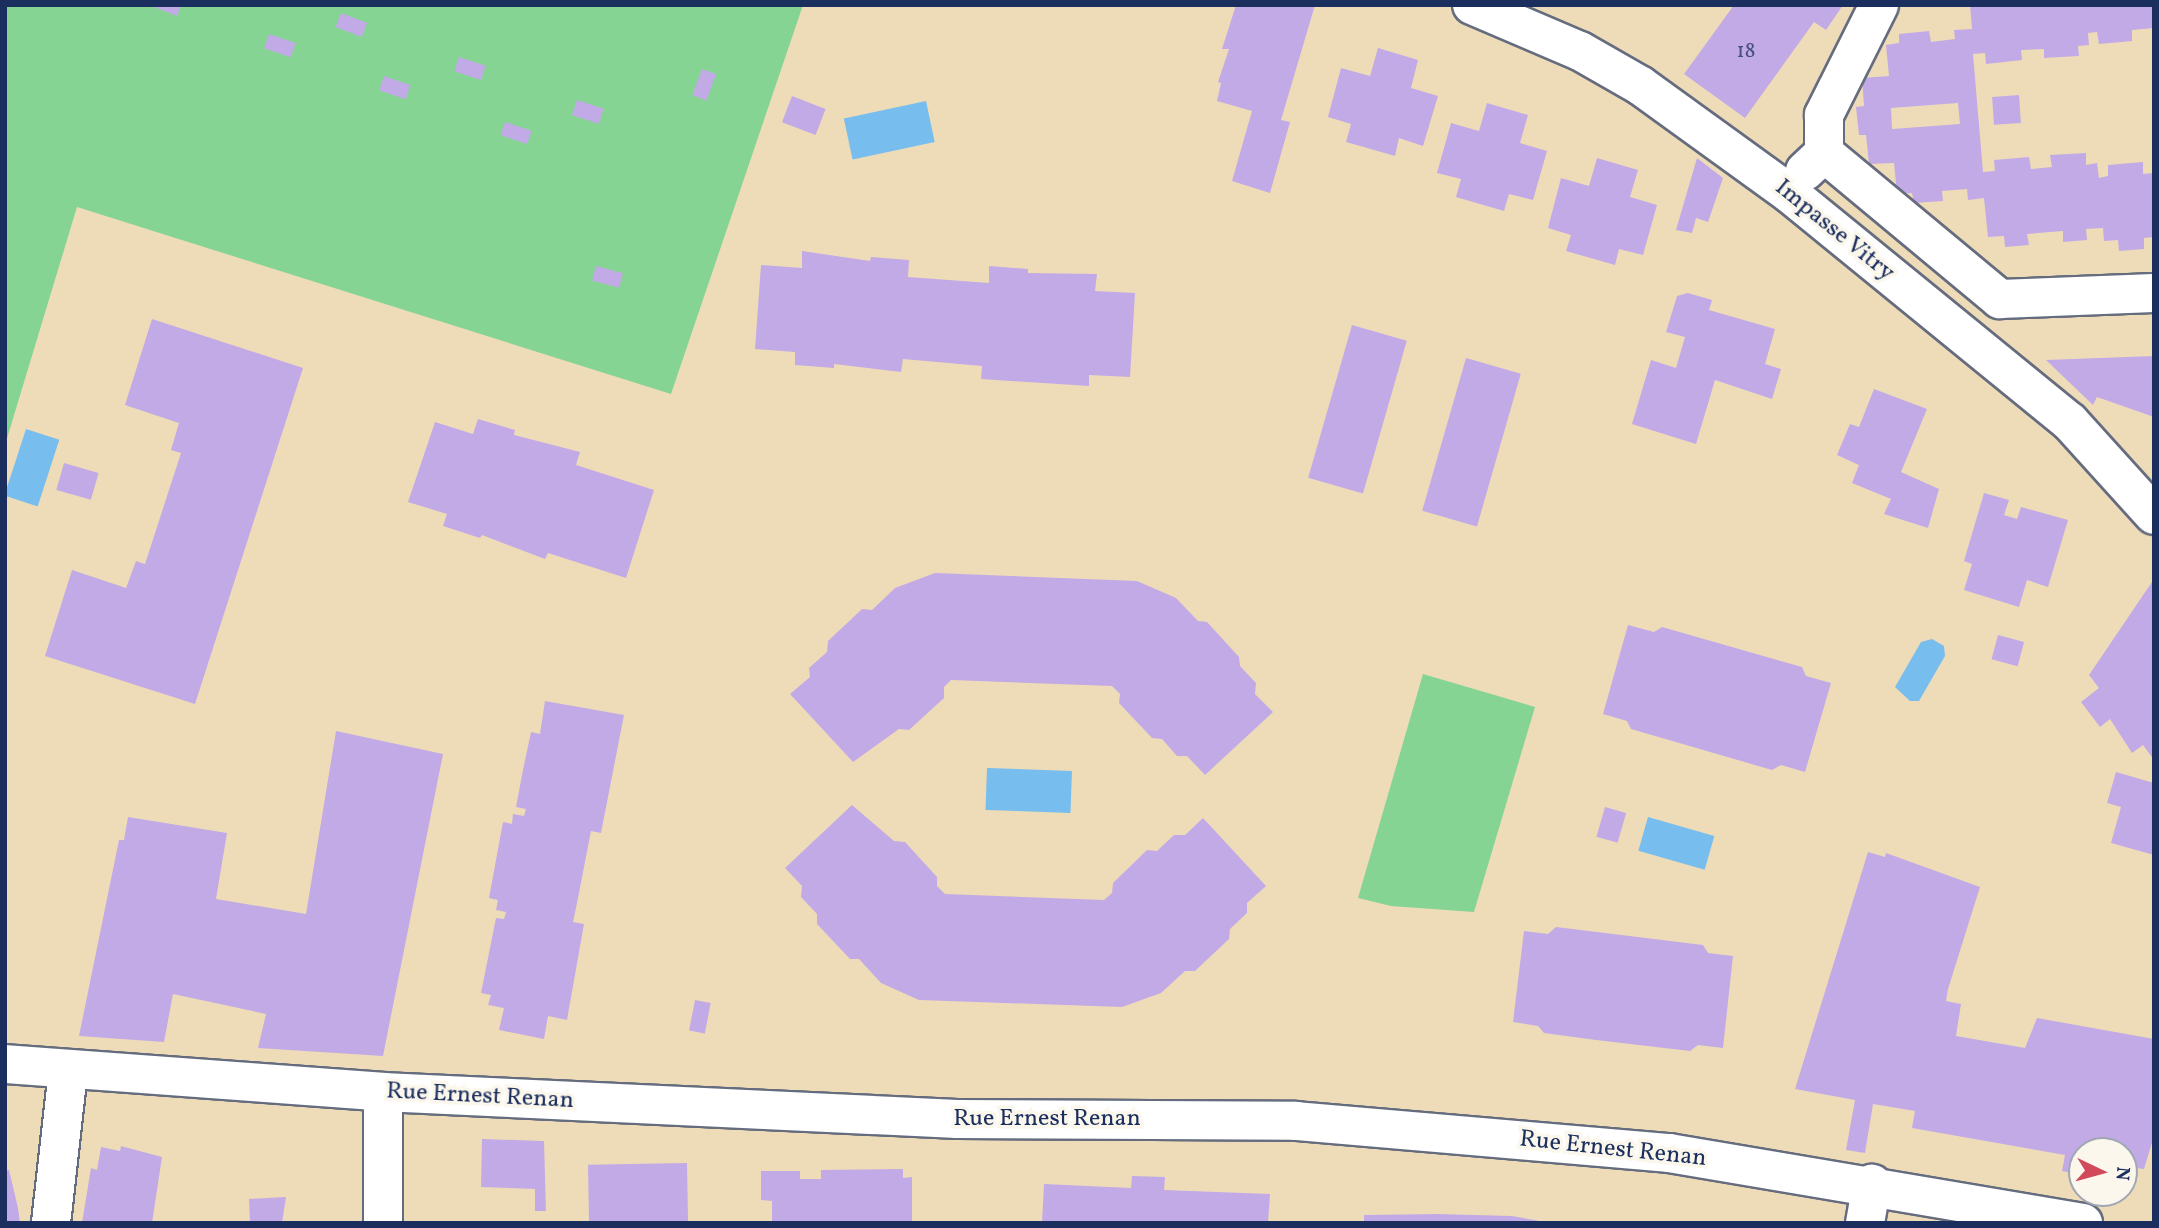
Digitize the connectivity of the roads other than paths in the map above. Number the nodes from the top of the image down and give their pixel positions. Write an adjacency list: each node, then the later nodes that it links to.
1 (1472, 5): 4 (street, Impasse Vitry)
2 (1879, 5): 3 (street)
3 (1824, 153): 4 (street); 5 (street)
4 (1789, 192): 6 (street, Impasse Vitry)
5 (2154, 293)
6 (2154, 515)
7 (5, 1064): 8 (street, Rue Ernest Renan)
8 (68, 1072): 9 (street, Rue Ernest Renan); 11 (street)
9 (383, 1092): 10 (street, Rue Ernest Renan); 12 (street)
10 (1872, 1184): 13 (street); 14 (street, Rue Ernest Renan)
11 (51, 1223)
12 (383, 1223)
13 (1865, 1223)
14 (2083, 1223)

